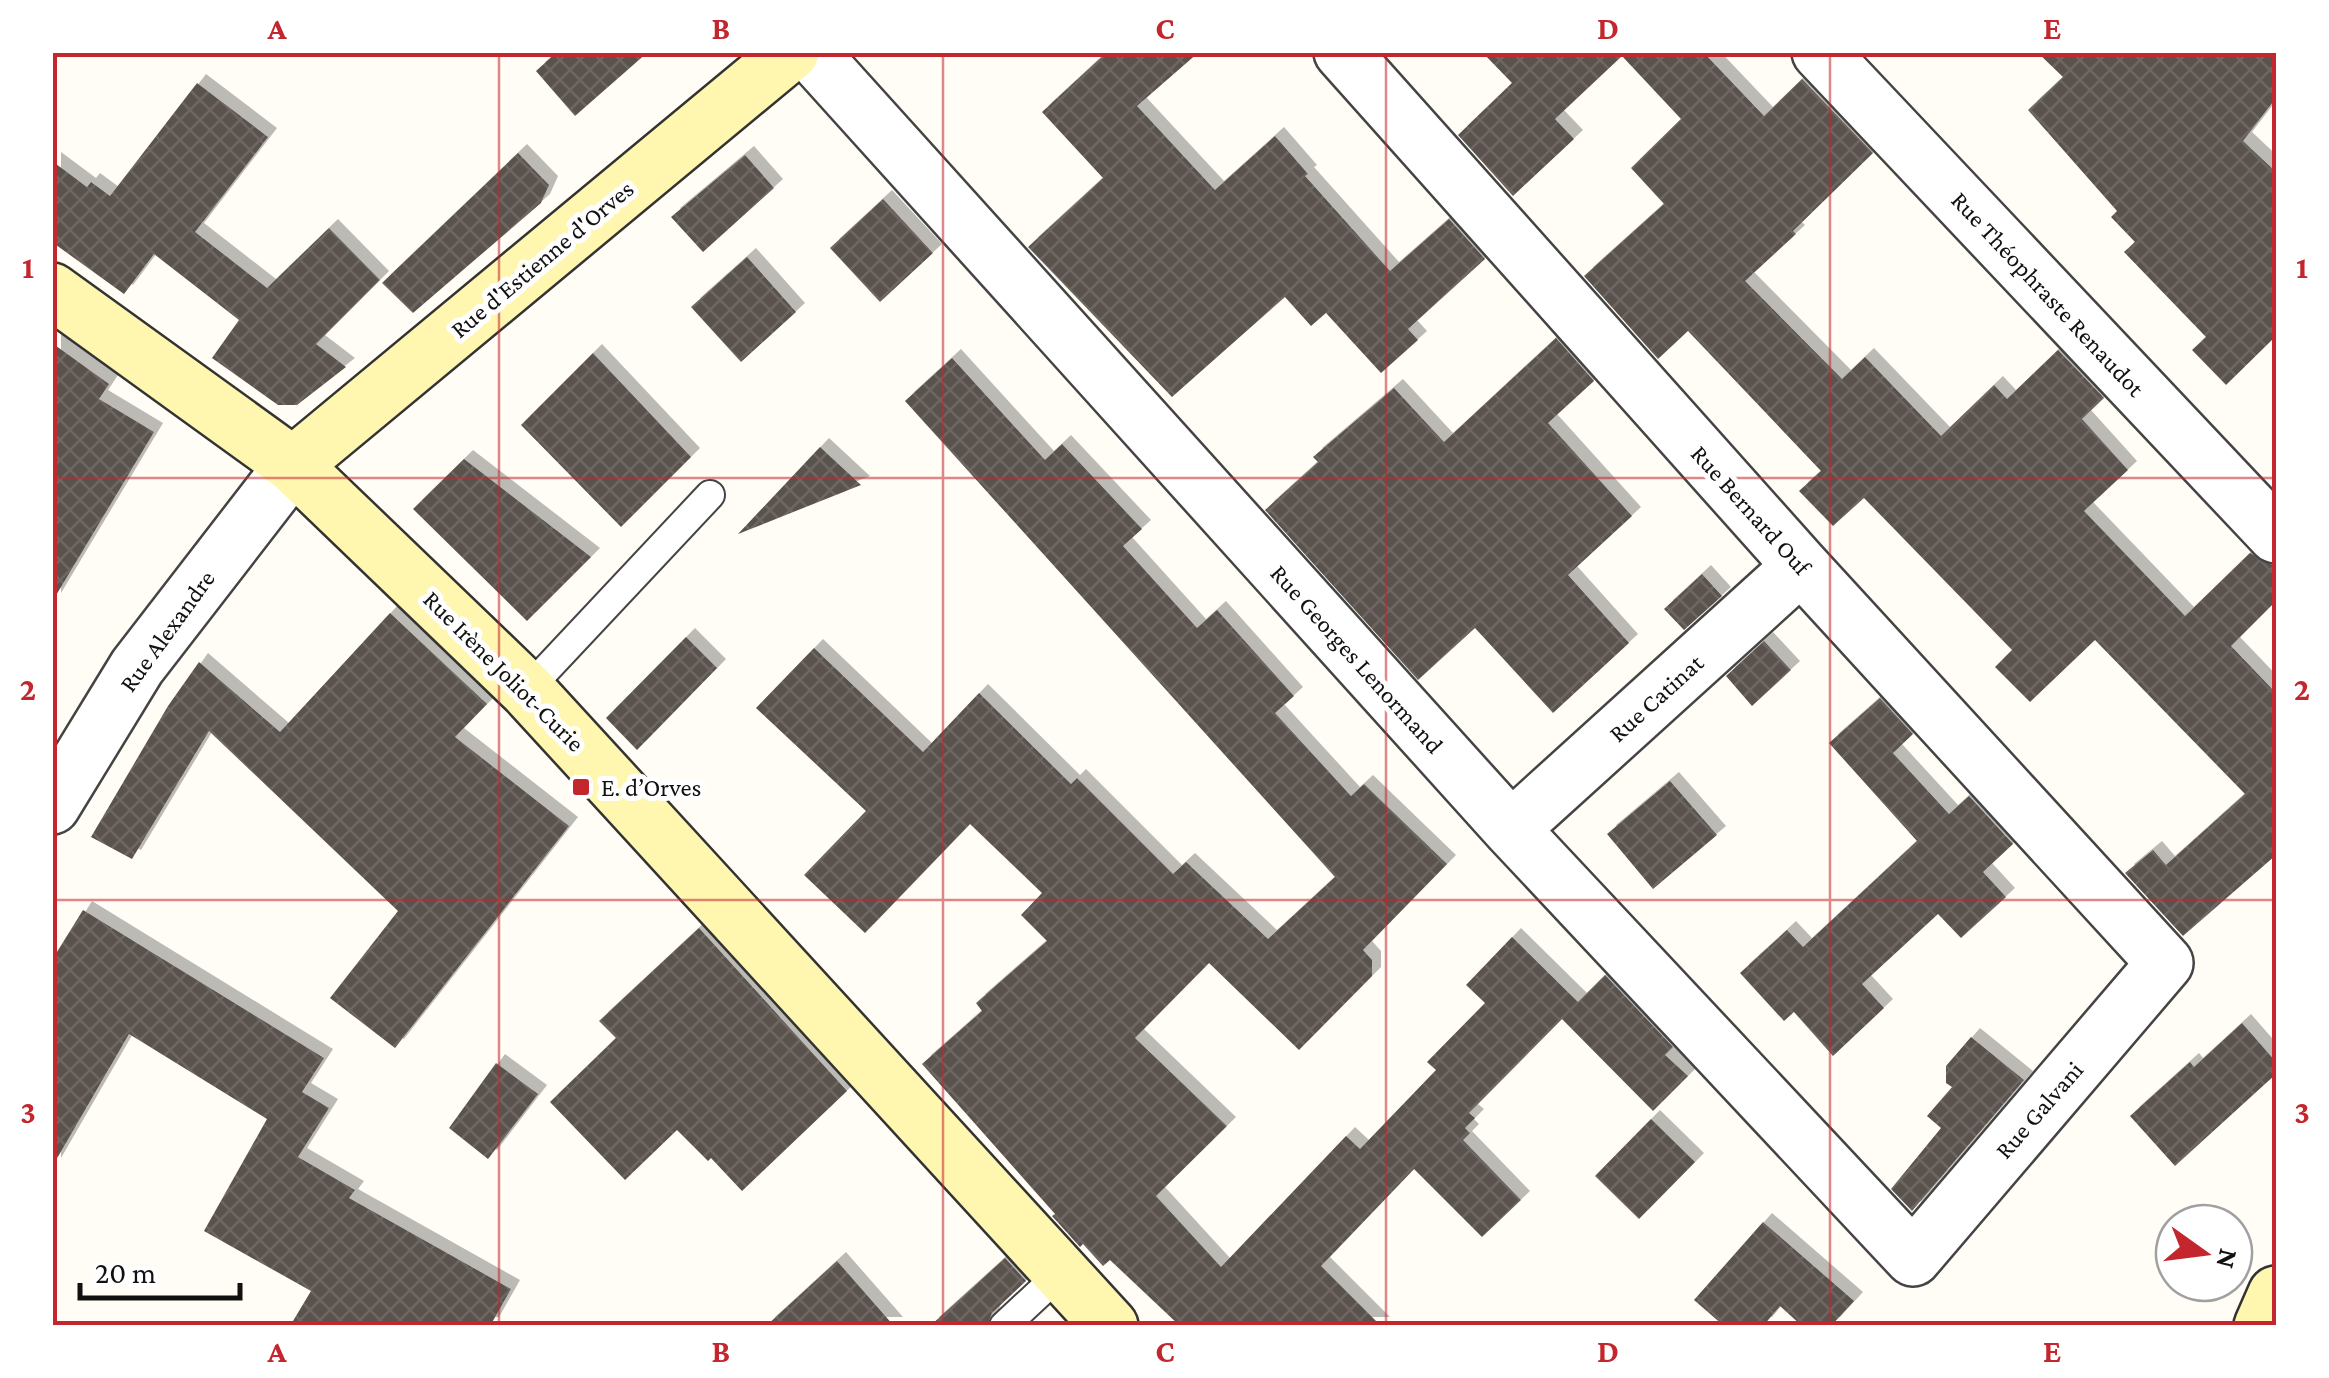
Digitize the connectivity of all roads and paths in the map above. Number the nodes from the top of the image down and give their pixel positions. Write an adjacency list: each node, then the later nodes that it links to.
1 (791, 52): 6 (street, Rue d'Estienne d'Orves)
2 (810, 52): 12 (street, Rue Georges Lenormand)
3 (1342, 52): 9 (street, Rue Bernard Ouf)
4 (1820, 52): 8 (street, Rue Théophraste Renaudot)
5 (52, 291): 6 (street, Rue Irène Joliot-Curie)
6 (293, 465): 10 (street, Rue Irène Joliot-Curie); 11 (street, Rue Alexandre)
7 (710, 496): 10 (lane)
8 (2276, 535)
9 (1801, 566): 12 (street, Rue Catinat); 13 (street, Rue Bernard Ouf)
10 (527, 690): 15 (street, Rue Irène Joliot-Curie)
11 (52, 806)
12 (1510, 830): 14 (street, Rue Georges Lenormand)
13 (2165, 963): 14 (street, Rue Galvani)
14 (1913, 1258)
15 (1062, 1272): 17 (lane); 18 (street, Rue Irène Joliot-Curie)
16 (2276, 1294): 19 (street)
17 (1004, 1326)
18 (1110, 1326)
19 (2262, 1326)

